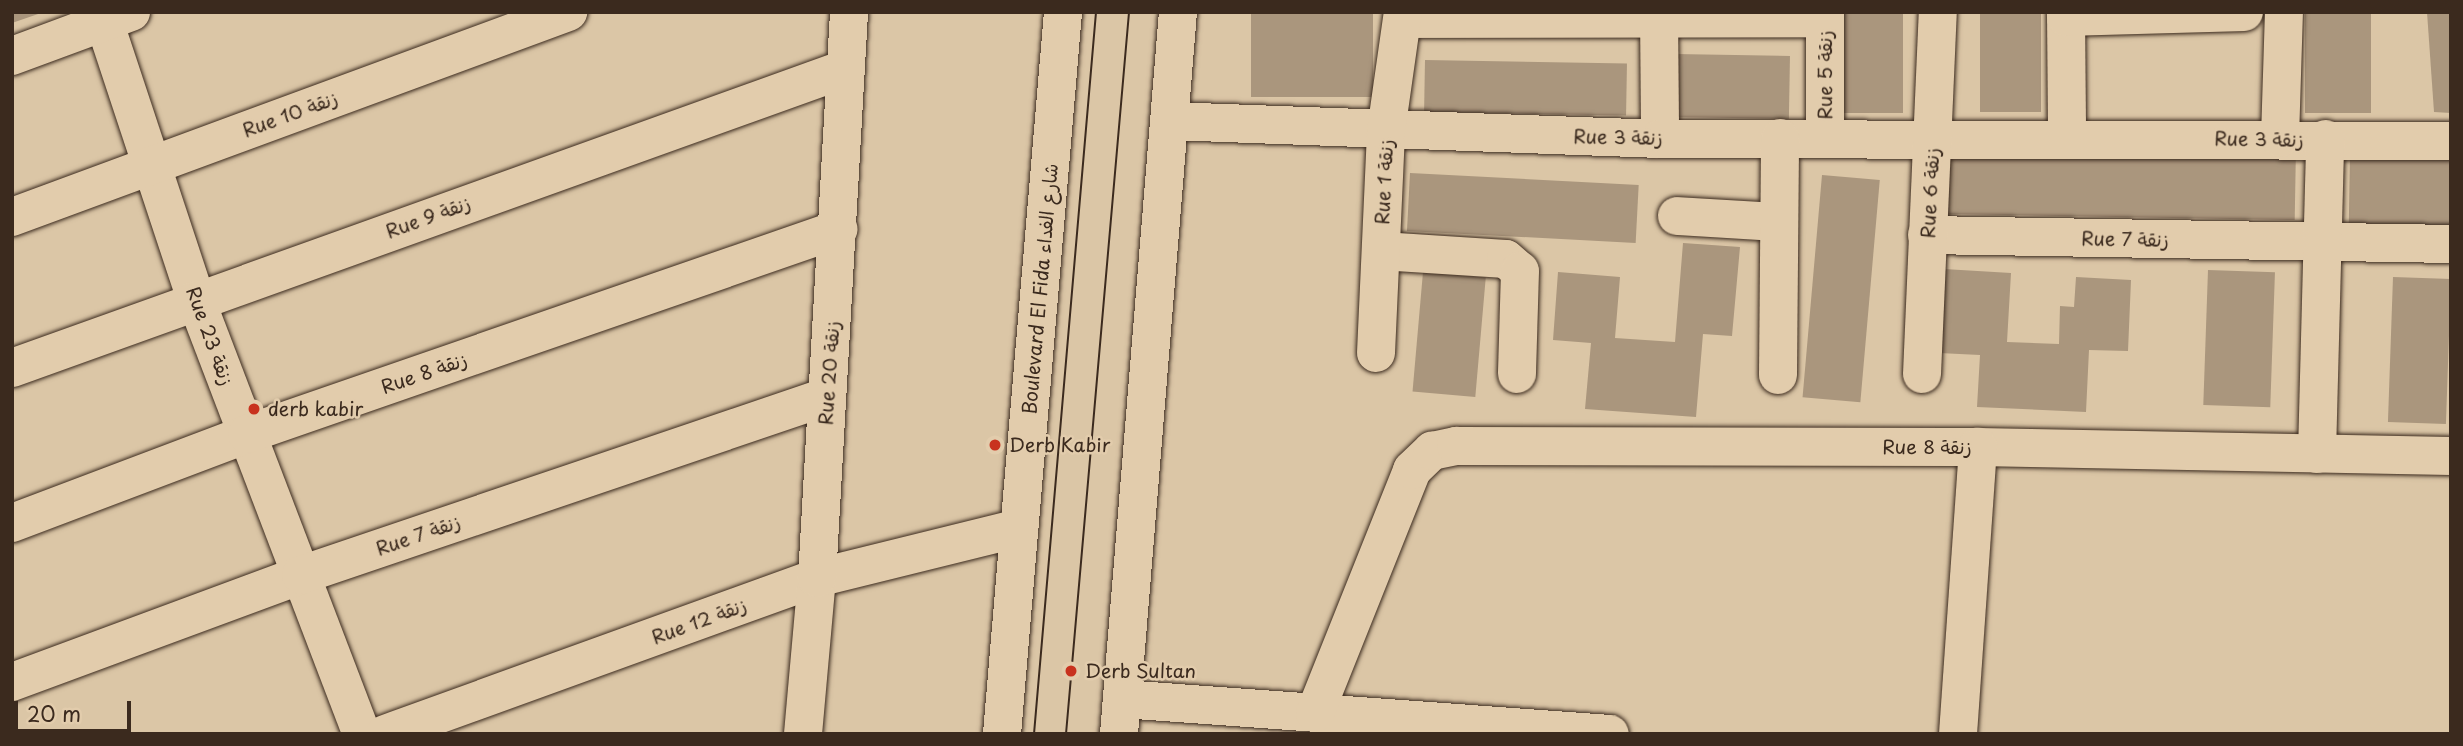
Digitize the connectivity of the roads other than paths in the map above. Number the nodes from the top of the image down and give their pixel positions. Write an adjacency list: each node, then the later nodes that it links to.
1 (568, 12): 25 (street, Rue 10 زنقة)
2 (849, 12): 14 (street, Rue 20 زنقة)
3 (1063, 12): 46 (street, Boulevard El Fida شارع الفداء)
4 (1178, 12): 15 (street)
5 (1938, 12): 18 (street, Rue 6 زنقة)
6 (2244, 12): 11 (street)
7 (2284, 12): 21 (street)
8 (1403, 15): 9 (street); 16 (street, Rue 1 زنقة)
9 (1659, 15): 10 (street); 22 (street)
10 (1825, 15): 17 (street, Rue 5 زنقة)
11 (2066, 15): 19 (street)
12 (112, 16): 13 (street); 25 (street, Rue 23 زنقة)
13 (12, 56)
14 (845, 69): 29 (street, Rue 20 زنقة); 34 (street, Rue 9 زنقة)
15 (1170, 121): 16 (street, Rue 3 زنقة); 51 (street)
16 (1386, 131): 22 (street, Rue 3 زنقة); 33 (street, Rue 1 زنقة)
17 (1825, 137): 18 (street, Rue 3 زنقة); 20 (street, Rue 3 زنقة)
18 (1933, 137): 19 (street, Rue 3 زنقة); 30 (street, Rue 6 زنقة)
19 (2067, 137): 21 (street, Rue 3 زنقة)
20 (1780, 138): 22 (street, Rue 3 زنقة); 28 (street)
21 (2280, 138): 23 (street, Rue 3 زنقة)
22 (1660, 139)
23 (2325, 139): 24 (street, Rue 3 زنقة); 31 (street)
24 (2451, 141)
25 (150, 165): 27 (street, Rue 10 زنقة); 34 (street, Rue 23 زنقة)
26 (1677, 216): 28 (street)
27 (12, 217)
28 (1779, 222): 39 (street)
29 (839, 229): 40 (street, Rue 20 زنقة); 41 (street, Rue 8 زنقة)
30 (1927, 235): 31 (street, Rue 7 زنقة); 38 (street, Rue 6 زنقة)
31 (2322, 242): 32 (street, Rue 7 زنقة); 43 (street)
32 (2451, 244)
33 (1381, 251): 35 (street, Rue 1 زنقة); 37 (street)
34 (196, 300): 36 (street, Rue 9 زنقة); 41 (street, Rue 23 زنقة)
35 (1376, 353)
36 (12, 368)
37 (1517, 374)
38 (1922, 374)
39 (1778, 376)
40 (827, 397): 47 (street, Rue 7 زنقة); 48 (street, Rue 20 زنقة)
41 (247, 434): 45 (street, Rue 8 زنقة); 47 (street, Rue 23 زنقة)
42 (1978, 447): 43 (street, Rue 8 زنقة); 50 (street, Rue 8 زنقة); 57 (street)
43 (2317, 454): 44 (street, Rue 8 زنقة)
44 (2451, 456)
45 (12, 523)
46 (1020, 528): 48 (street, Rue 12 زنقة); 55 (street, Boulevard El Fida شارع الفداء)
47 (301, 575): 49 (street, Rue 7 زنقة); 52 (street, Rue 23 زنقة)
48 (817, 578): 53 (street, Rue 12 زنقة); 54 (street, Rue 20 زنقة)
49 (12, 682)
50 (1315, 713): 51 (street); 56 (street)
51 (1120, 717)
52 (362, 734)
53 (385, 734)
54 (803, 734)
55 (1002, 734)
56 (1610, 734)
57 (1958, 734)

